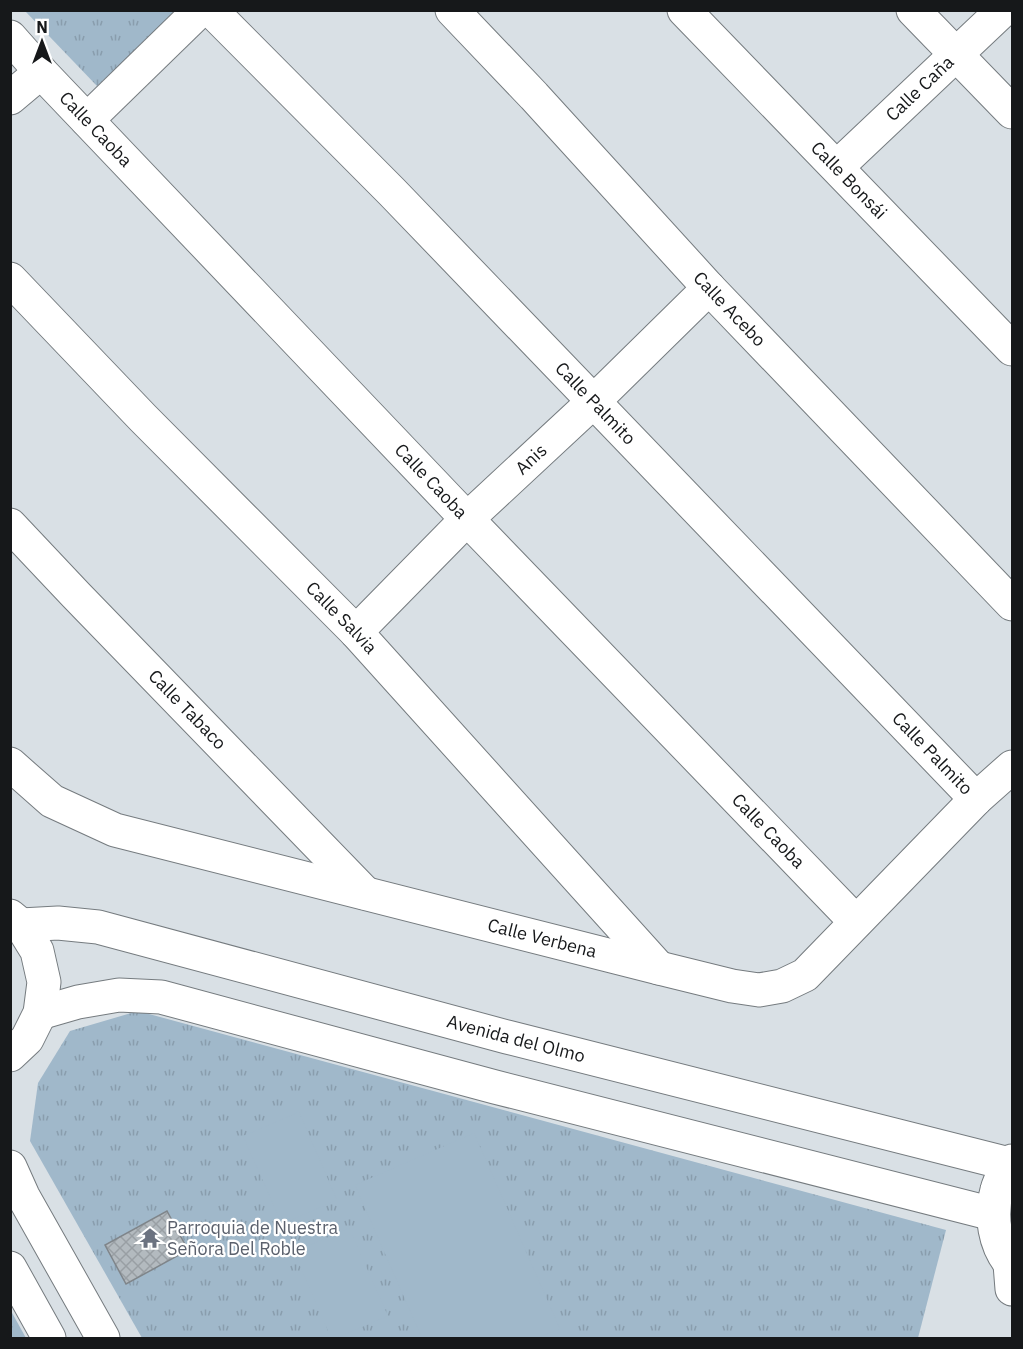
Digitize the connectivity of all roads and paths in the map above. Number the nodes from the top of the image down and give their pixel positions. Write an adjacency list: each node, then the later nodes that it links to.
1 (200, 10): 12 (street)
2 (211, 10): 17 (street, Calle Palmito)
3 (452, 10): 15 (street, Calle Acebo)
4 (684, 10): 13 (street, Calle Bonsái)
5 (913, 10): 8 (street)
6 (1003, 10): 8 (street, Calle Caña)
7 (10, 36): 9 (street, Calle Caoba)
8 (956, 54): 11 (street); 13 (street, Calle Caña)
9 (41, 72): 10 (street); 12 (street, Calle Caoba)
10 (10, 98)
11 (1012, 112)
12 (87, 120): 18 (street, Calle Caoba)
13 (837, 167): 16 (street, Calle Bonsái)
14 (10, 279): 21 (street, Calle Salvia)
15 (709, 288): 17 (street, Anis); 20 (street, Calle Acebo)
16 (1012, 350)
17 (594, 401): 18 (street, Anis); 24 (street, Calle Palmito)
18 (467, 519): 21 (street, Anis); 27 (street, Calle Caoba)
19 (10, 525): 25 (street, Calle Tabaco)
20 (1012, 604)
21 (356, 632): 28 (street, Calle Salvia)
22 (10, 764): 25 (street, Calle Verbena)
23 (1012, 767): 24 (street, Calle Verbena)
24 (976, 800): 27 (street, Calle Verbena)
25 (366, 893): 28 (street, Calle Verbena)
26 (16, 920): 29 (street); 30 (street, Avenida del Olmo)
27 (856, 922): 28 (street, Calle Verbena)
28 (659, 968)
29 (40, 1012): 31 (street); 32 (street)
30 (507, 1037): 32 (street); 33 (street, Avenida del Olmo)
31 (10, 1055)
32 (495, 1087): 35 (street)
33 (1011, 1162): 35 (street)
34 (10, 1167): 39 (street)
35 (993, 1214): 37 (street)
36 (10, 1268): 38 (street)
37 (1012, 1273)
38 (49, 1338)
39 (103, 1338)

